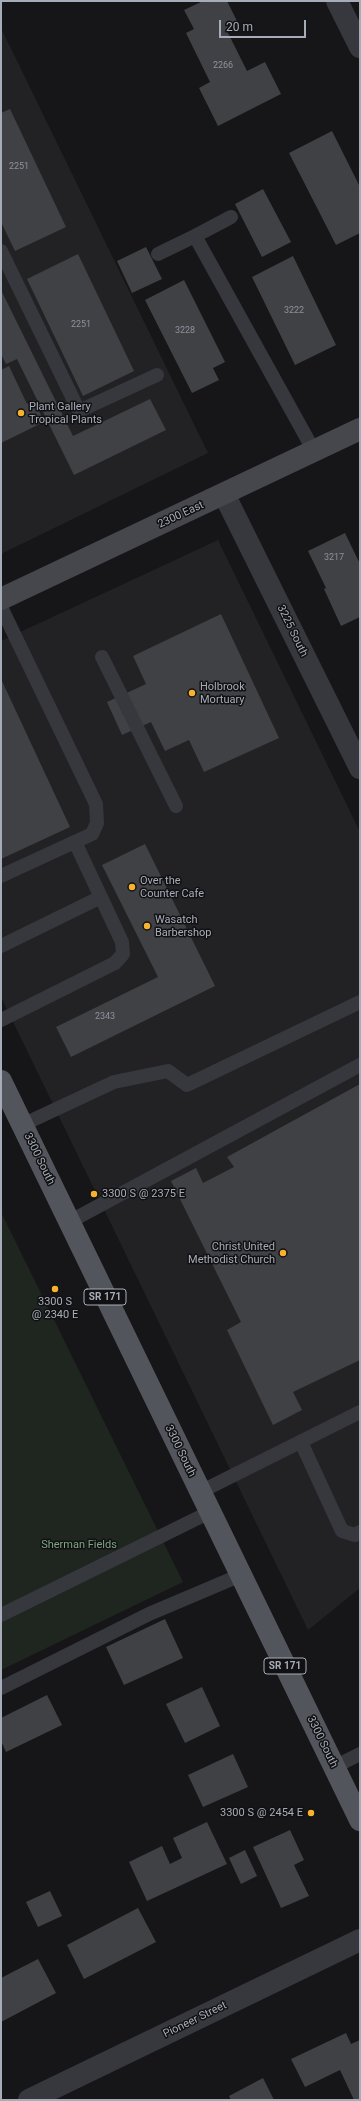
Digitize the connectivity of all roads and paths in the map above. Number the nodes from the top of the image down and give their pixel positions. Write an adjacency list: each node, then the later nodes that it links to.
1 (337, 1): 2 (street)
2 (360, 47)
3 (231, 218): 4 (lane)
4 (195, 236): 6 (lane); 9 (lane)
5 (1, 251): 7 (lane)
6 (158, 254)
7 (157, 375)
8 (360, 429): 9 (main road, 2300 East)
9 (314, 451): 10 (main road, 2300 East)
10 (224, 494): 11 (main road, 2300 East); 14 (street, 3225 South)
11 (1, 599)
12 (1, 607): 16 (lane)
13 (102, 656): 15 (lane)
14 (360, 768)
15 (176, 806)
16 (75, 842): 17 (lane); 18 (lane)
17 (1, 876)
18 (101, 897): 19 (lane); 21 (lane)
19 (1, 946)
20 (360, 1002): 24 (lane)
21 (1, 1020)
22 (360, 1065): 25 (lane)
23 (1, 1081): 24 (main road, 3300 South / SR 171)
24 (22, 1125): 25 (main road, 3300 South / SR 171)
25 (69, 1222): 28 (main road, 3300 South / SR 171)
26 (360, 1412): 27 (lane)
27 (301, 1442): 28 (lane); 30 (lane)
28 (200, 1492): 29 (main road, 3300 South / SR 171)
29 (210, 1512): 31 (main road, 3300 South / SR 171); 32 (lane)
30 (360, 1532)
31 (241, 1575): 33 (lane); 35 (main road, 3300 South / SR 171)
32 (1, 1615)
33 (1, 1688)
34 (360, 1754): 35 (lane)
35 (334, 1767): 36 (main road, 3300 South / SR 171)
36 (360, 1820)
37 (360, 1940): 38 (street, Pioneer Street)
38 (33, 2099)

